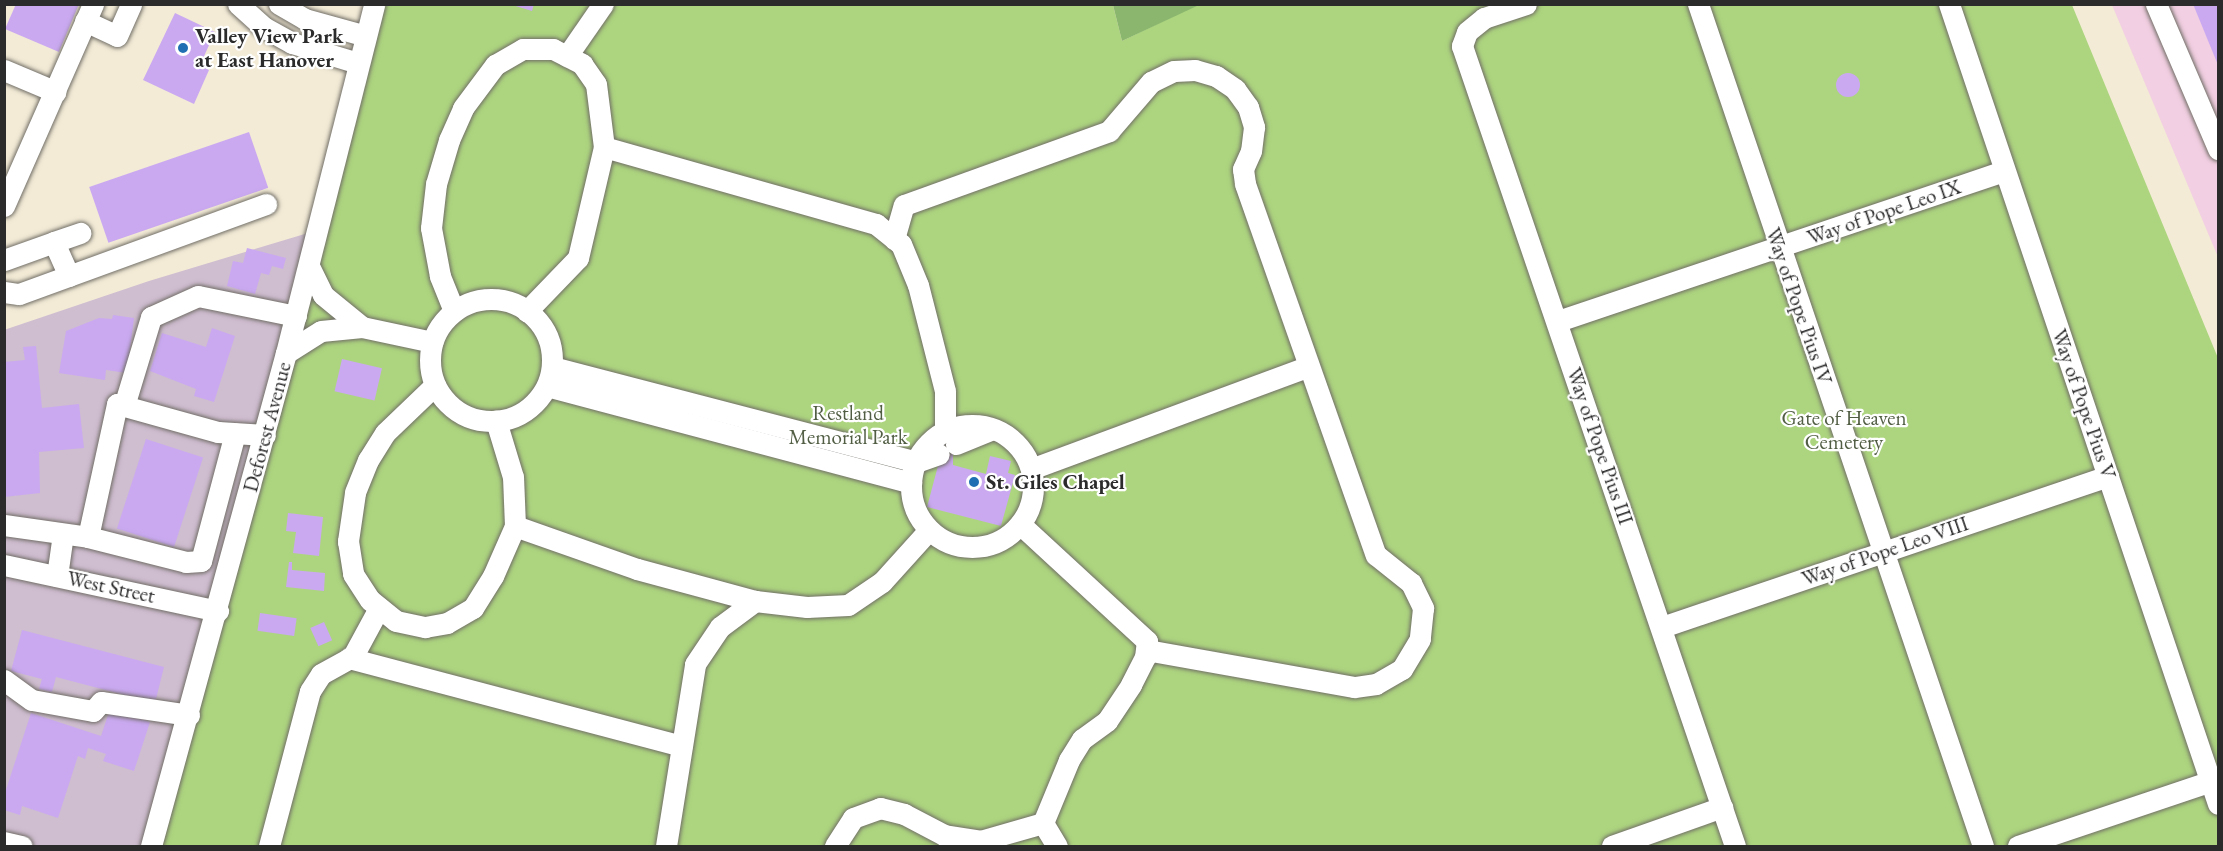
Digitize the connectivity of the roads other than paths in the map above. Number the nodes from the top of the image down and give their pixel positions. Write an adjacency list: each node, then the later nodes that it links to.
1 (131, 4): 10 (street)
2 (238, 4): 13 (street)
3 (279, 4): 11 (street)
4 (374, 4): 11 (street, Deforest Avenue)
5 (603, 4): 12 (street)
6 (1526, 4): 32 (street, Way of Pope Pius III)
7 (1698, 4): 24 (street, Way of Pope Pius IV)
8 (1949, 4): 18 (street, Way of Pope Pius V)
9 (2156, 4): 17 (street)
10 (89, 13): 15 (street)
11 (366, 36): 13 (street, Deforest Avenue)
12 (567, 56): 16 (street); 29 (street)
13 (358, 63): 26 (street, Deforest Avenue)
14 (4, 70): 15 (street)
15 (56, 92): 20 (street)
16 (604, 147): 22 (street); 30 (street)
17 (2218, 149)
18 (2005, 171): 24 (street, Way of Pope Leo IX); 46 (street, Way of Pope Pius V)
19 (266, 204): 27 (street)
20 (4, 206)
21 (80, 233): 23 (street)
22 (894, 238): 36 (street); 43 (street)
23 (54, 242): 25 (street); 27 (street)
24 (1779, 248): 32 (street, Way of Pope Leo IX); 54 (street, Way of Pope Pius IV)
25 (4, 260)
26 (309, 266): 31 (street, Deforest Avenue); 33 (street)
27 (69, 276): 28 (street)
28 (4, 292)
29 (454, 311): 30 (street); 34 (street)
30 (527, 311): 37 (street)
31 (296, 316): 35 (street, Deforest Avenue); 39 (street)
32 (1558, 321): 60 (street, Way of Pope Pius III)
33 (362, 327): 34 (street); 35 (street)
34 (432, 342): 38 (street)
35 (286, 353): 42 (street, Deforest Avenue)
36 (1308, 366): 45 (street); 61 (street)
37 (549, 377): 40 (street); 44 (street); 47 (street)
38 (435, 385): 40 (street); 58 (street)
39 (124, 406): 41 (street); 53 (street)
40 (496, 422): 50 (street)
41 (235, 433): 42 (street); 53 (street)
42 (265, 435): 59 (street, Deforest Avenue)
43 (947, 443): 44 (street); 45 (street)
44 (916, 462): 47 (street)
45 (1031, 469): 48 (street)
46 (2108, 476): 54 (street, Way of Pope Leo VIII); 66 (street, Way of Pope Pius V)
47 (911, 483): 51 (street)
48 (1020, 524): 51 (street); 61 (street)
49 (4, 525): 52 (street)
50 (515, 526): 57 (street); 58 (street)
51 (930, 530): 57 (street)
52 (63, 534): 53 (street); 56 (street)
53 (88, 537)
54 (1883, 551): 60 (street, Way of Pope Leo VIII); 79 (street, Way of Pope Pius IV)
55 (4, 565): 56 (street, West Street)
56 (57, 576): 59 (street, West Street)
57 (755, 601): 65 (street)
58 (380, 608): 62 (street)
59 (218, 611): 64 (street, Deforest Avenue)
60 (1662, 627): 68 (street, Way of Pope Pius III)
61 (1146, 650): 69 (street)
62 (349, 658): 65 (street); 73 (street)
63 (4, 680): 64 (street)
64 (189, 715): 72 (street, Deforest Avenue)
65 (682, 746): 74 (street)
66 (2211, 768): 67 (street, Way of Pope Pius V); 80 (street)
67 (2218, 804)
68 (1722, 807): 77 (street); 78 (street, Way of Pope Pius III)
69 (1042, 824): 75 (street); 76 (street)
70 (4, 842): 71 (street)
71 (22, 846)
72 (152, 846)
73 (269, 846)
74 (666, 846)
75 (835, 846)
76 (1058, 846)
77 (1612, 846)
78 (1735, 846)
79 (1983, 846)
80 (2018, 846)

